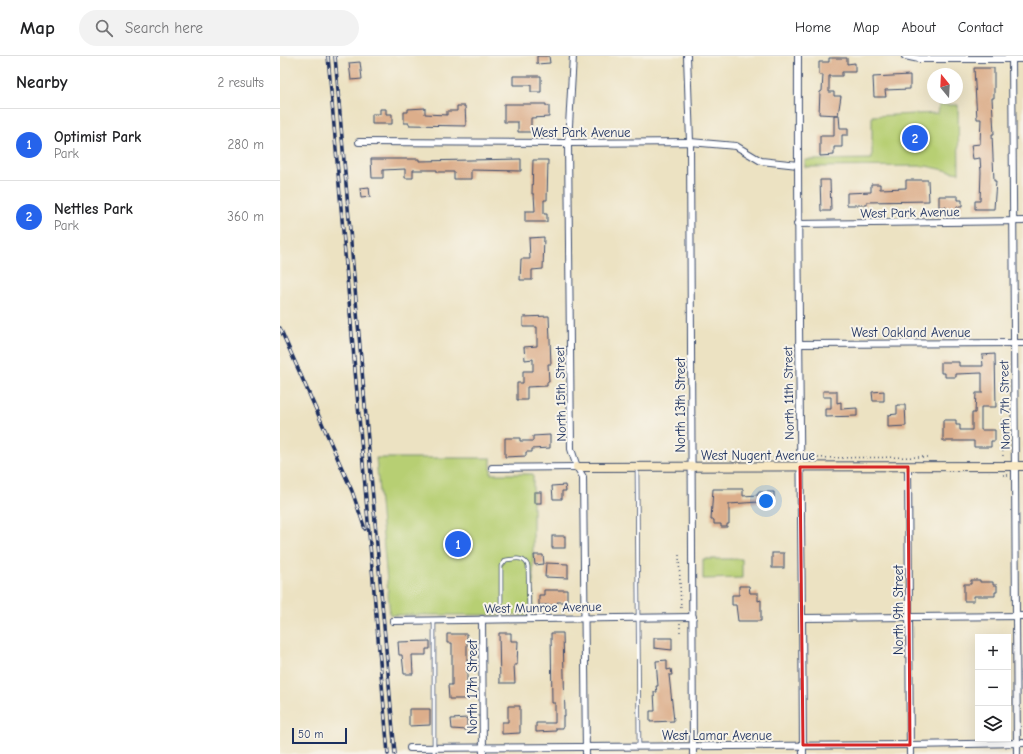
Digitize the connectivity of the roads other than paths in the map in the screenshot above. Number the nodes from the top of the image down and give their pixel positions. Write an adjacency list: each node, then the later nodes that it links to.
1 (573, 56): 9 (street, North 15th Street)
2 (687, 56): 8 (street, North 13th Street)
3 (798, 56): 10 (street, North 11th Street)
4 (905, 56): 5 (street)
5 (1012, 57): 6 (street); 11 (street, North 7th Street)
6 (1023, 59)
7 (360, 142): 9 (street, West Park Avenue)
8 (690, 142): 9 (street, West Park Avenue); 10 (street, West Park Avenue); 23 (street, North 13th Street)
9 (568, 143): 18 (street, North 15th Street)
10 (798, 165): 13 (street, North 11th Street)
11 (1014, 221): 12 (street, West Park Avenue); 13 (street, West Park Avenue); 14 (street, North 7th Street)
12 (1023, 221)
13 (797, 224): 16 (street, North 11th Street)
14 (1014, 343): 15 (street, West Oakland Avenue); 16 (street, West Oakland Avenue); 17 (street, North 7th Street)
15 (1023, 343)
16 (799, 344): 19 (street, North 11th Street)
17 (1019, 466): 20 (street, West Nugent Avenue); 24 (street, North 7th Street)
18 (577, 467): 21 (street, West Nugent Avenue); 22 (street, West Nugent Avenue); 28 (street, North 15th Street)
19 (800, 467): 20 (street, West Nugent Avenue); 23 (street, West Nugent Avenue); 29 (street, North 11th Street)
20 (908, 467): 27 (street, North 9th Street)
21 (492, 468)
22 (637, 468): 23 (street, West Nugent Avenue); 25 (lane)
23 (692, 468): 26 (street, North 13th Street)
24 (1020, 616): 27 (street); 35 (street, North 7th Street)
25 (638, 617): 26 (street, West Munroe Avenue); 28 (street, West Munroe Avenue); 39 (lane)
26 (693, 617): 40 (street, North 13th Street)
27 (909, 617): 29 (street); 37 (street, North 9th Street)
28 (585, 618): 32 (street, West Munroe Avenue); 38 (street, North 15th Street)
29 (803, 618): 36 (street, North 11th Street)
30 (482, 619): 31 (street, West Munroe Avenue); 33 (street, West Munroe Avenue); 44 (street, North 17th Street)
31 (501, 619): 32 (street, West Munroe Avenue); 32 (lane)
32 (529, 619)
33 (434, 620): 34 (street, West Munroe Avenue); 43 (lane)
34 (393, 621)
35 (1020, 743): 37 (street, West Lamar Avenue); 50 (street, North 7th Street)
36 (803, 745): 37 (street, West Lamar Avenue); 40 (street, West Lamar Avenue); 48 (street, North 11th Street)
37 (910, 745): 49 (street, North 9th Street)
38 (585, 746): 39 (street, West Lamar Avenue); 41 (street, West Lamar Avenue); 46 (street, North 15th Street)
39 (639, 746): 40 (street, West Lamar Avenue)
40 (693, 746): 47 (street, North 13th Street)
41 (533, 747): 44 (street, West Lamar Avenue); 45 (lane)
42 (410, 748): 43 (street, West Lamar Avenue)
43 (434, 751): 44 (street, West Lamar Avenue)
44 (483, 751)
45 (533, 754)
46 (586, 754)
47 (693, 754)
48 (803, 754)
49 (910, 754)
50 (1017, 754)

